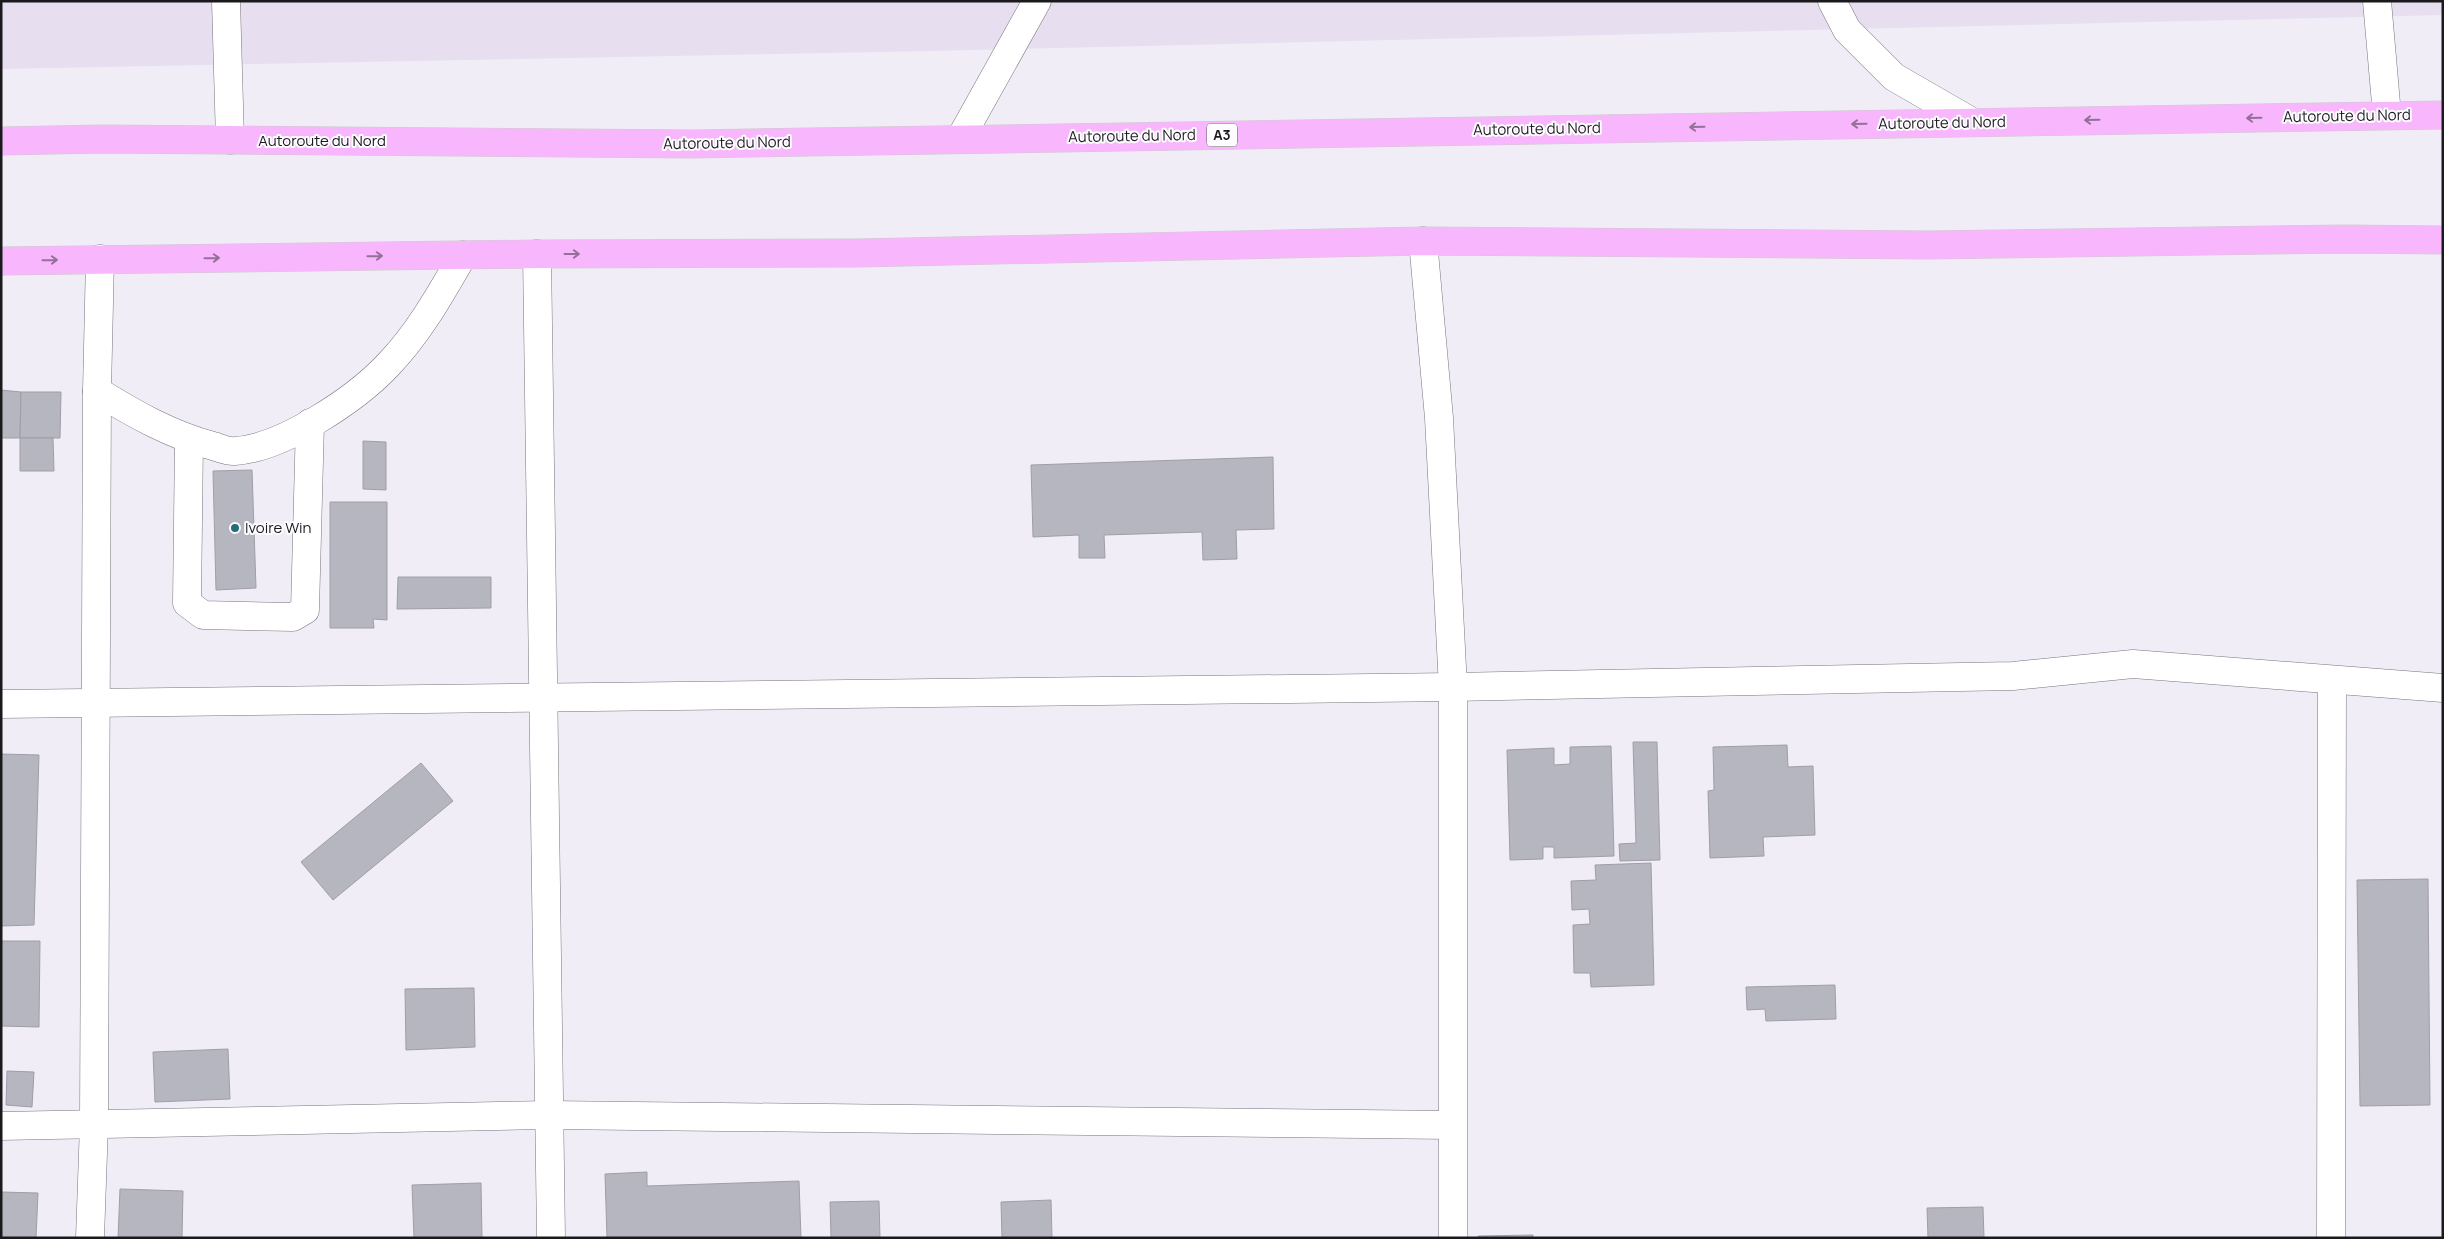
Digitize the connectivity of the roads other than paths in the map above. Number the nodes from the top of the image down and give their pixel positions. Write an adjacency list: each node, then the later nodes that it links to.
1 (226, 1): 9 (street)
2 (1037, 1): 8 (street)
3 (1832, 1): 7 (street)
4 (2377, 1): 5 (street)
5 (2387, 115): 6 (highway, Autoroute du Nord / A3); 7 (highway, Autoroute du Nord / A3, one-way to 7)
6 (2443, 116)
7 (1972, 122): 8 (highway, Autoroute du Nord / A3, one-way to 8)
8 (960, 139): 9 (highway, Autoroute du Nord / A3)
9 (230, 140): 10 (highway, Autoroute du Nord / A3)
10 (1, 141)
11 (2443, 240): 12 (highway)
12 (1423, 241): 13 (highway, one-way to 12); 21 (street)
13 (537, 254): 14 (highway); 23 (street)
14 (463, 255): 15 (highway, one-way to 14); 18 (street)
15 (100, 259): 16 (highway, one-way to 15); 17 (street)
16 (1, 261)
17 (97, 391): 19 (street); 24 (street)
18 (310, 424): 19 (street); 19 (street)
19 (189, 440)
20 (2332, 680): 21 (street); 22 (street); 33 (street)
21 (1453, 688): 23 (street); 28 (street)
22 (2443, 688)
23 (544, 698): 24 (street); 26 (street)
24 (96, 703): 25 (street); 27 (street)
25 (1, 704)
26 (549, 1115): 27 (street); 28 (street); 31 (street)
27 (94, 1124): 29 (street); 30 (street)
28 (1451, 1125): 32 (street)
29 (1, 1126)
30 (90, 1238)
31 (551, 1238)
32 (1453, 1238)
33 (2331, 1238)

